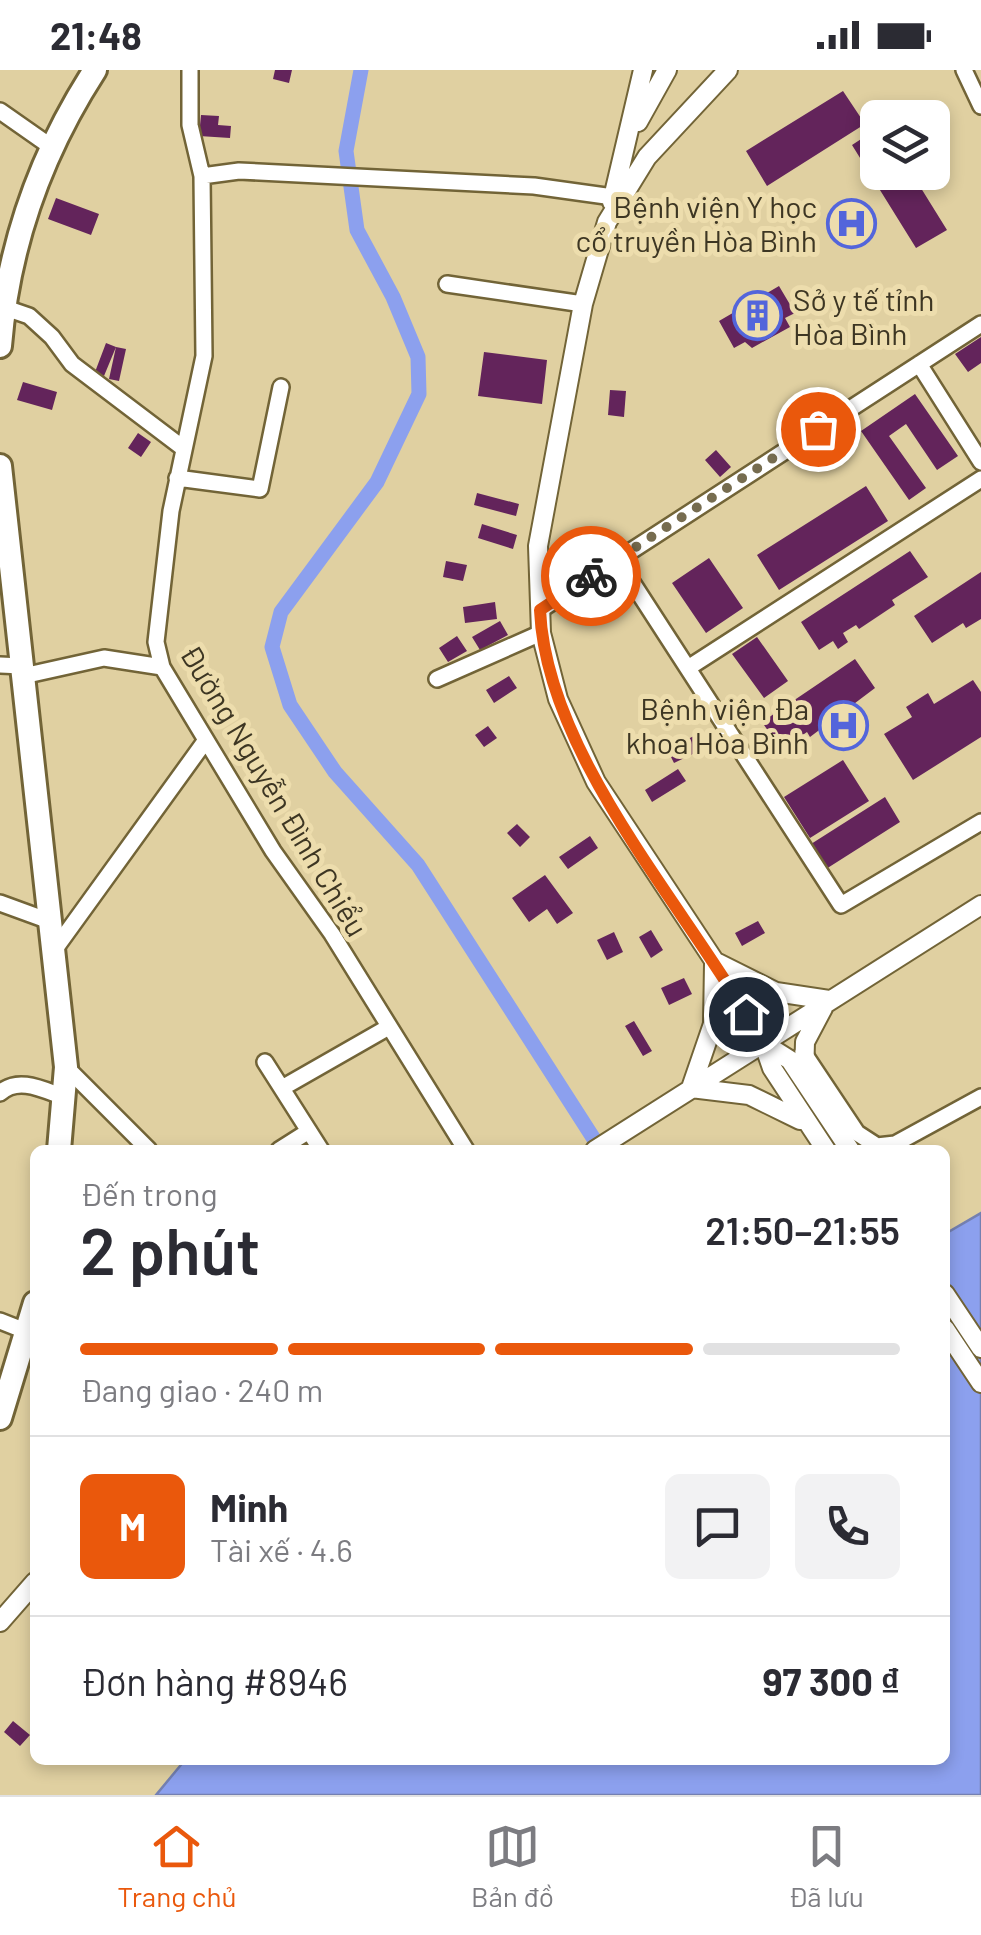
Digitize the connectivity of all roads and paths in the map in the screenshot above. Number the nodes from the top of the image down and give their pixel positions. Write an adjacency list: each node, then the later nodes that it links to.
1 (95, 70): 10 (highway)
2 (190, 70): 11 (street, Đường Nguyễn Đình Chiểu)
3 (643, 70): 9 (main road)
4 (668, 70): 9 (main road)
5 (728, 70): 13 (main road)
6 (967, 71): 7 (street)
7 (981, 106)
8 (0, 111): 10 (street)
9 (629, 138): 12 (main road)
10 (50, 146): 16 (highway)
11 (202, 176): 12 (street); 21 (street, Đường Nguyễn Đình Chiểu)
12 (613, 197): 13 (main road)
13 (607, 222): 15 (main road)
14 (447, 284): 15 (street)
15 (583, 304): 27 (main road)
16 (2, 306): 18 (highway); 21 (street)
17 (981, 324): 19 (street)
18 (0, 346)
19 (919, 364): 22 (street); 26 (street)
20 (280, 387): 24 (street)
21 (183, 448): 24 (street, Đường Nguyễn Đình Chiểu)
22 (981, 462)
23 (0, 466): 31 (highway)
24 (178, 478): 29 (street, Đường Nguyễn Đình Chiểu)
25 (981, 479): 30 (street)
26 (617, 559): 27 (street); 30 (street)
27 (540, 610): 28 (main road)
28 (541, 633): 32 (street); 39 (main road)
29 (162, 667): 31 (street); 33 (street, Đường Nguyễn Đình Chiểu)
30 (688, 668): 34 (street)
31 (15, 669): 37 (highway)
32 (437, 680)
33 (206, 740): 38 (street); 41 (street, Đường Nguyễn Đình Chiểu)
34 (981, 822)
35 (0, 903): 37 (street)
36 (978, 913): 40 (main road)
37 (52, 922): 38 (highway)
38 (54, 949): 45 (highway)
39 (713, 958): 40 (main road); 42 (main road); 48 (main road)
40 (830, 1000): 42 (main road); 43 (main road)
41 (387, 1028): 47 (street); 58 (street, Đường Nguyễn Đình Chiểu)
42 (763, 1042): 46 (main road); 48 (main road); 52 (main road)
43 (803, 1052): 46 (main road); 62 (street)
44 (265, 1062): 47 (street)
45 (66, 1067): 51 (highway); 55 (street)
46 (805, 1082): 61 (main road)
47 (282, 1088): 53 (street)
48 (691, 1088): 52 (main road); 59 (main road)
49 (0, 1094): 51 (street)
50 (981, 1096): 63 (street)
51 (64, 1098): 54 (highway)
52 (812, 1128): 60 (main road)
53 (309, 1131): 56 (street); 57 (street)
54 (59, 1145)
55 (144, 1145)
56 (288, 1145)
57 (318, 1145)
58 (463, 1145)
59 (603, 1145)
60 (823, 1145)
61 (847, 1145)
62 (876, 1145)
63 (886, 1145)
64 (950, 1302): 69 (main road)
65 (0, 1321): 67 (street)
66 (30, 1324): 67 (highway)
67 (28, 1332): 71 (highway)
68 (950, 1337): 70 (main road)
69 (981, 1348)
70 (981, 1384)
71 (0, 1418)
72 (30, 1588): 73 (main road)
73 (0, 1622)

